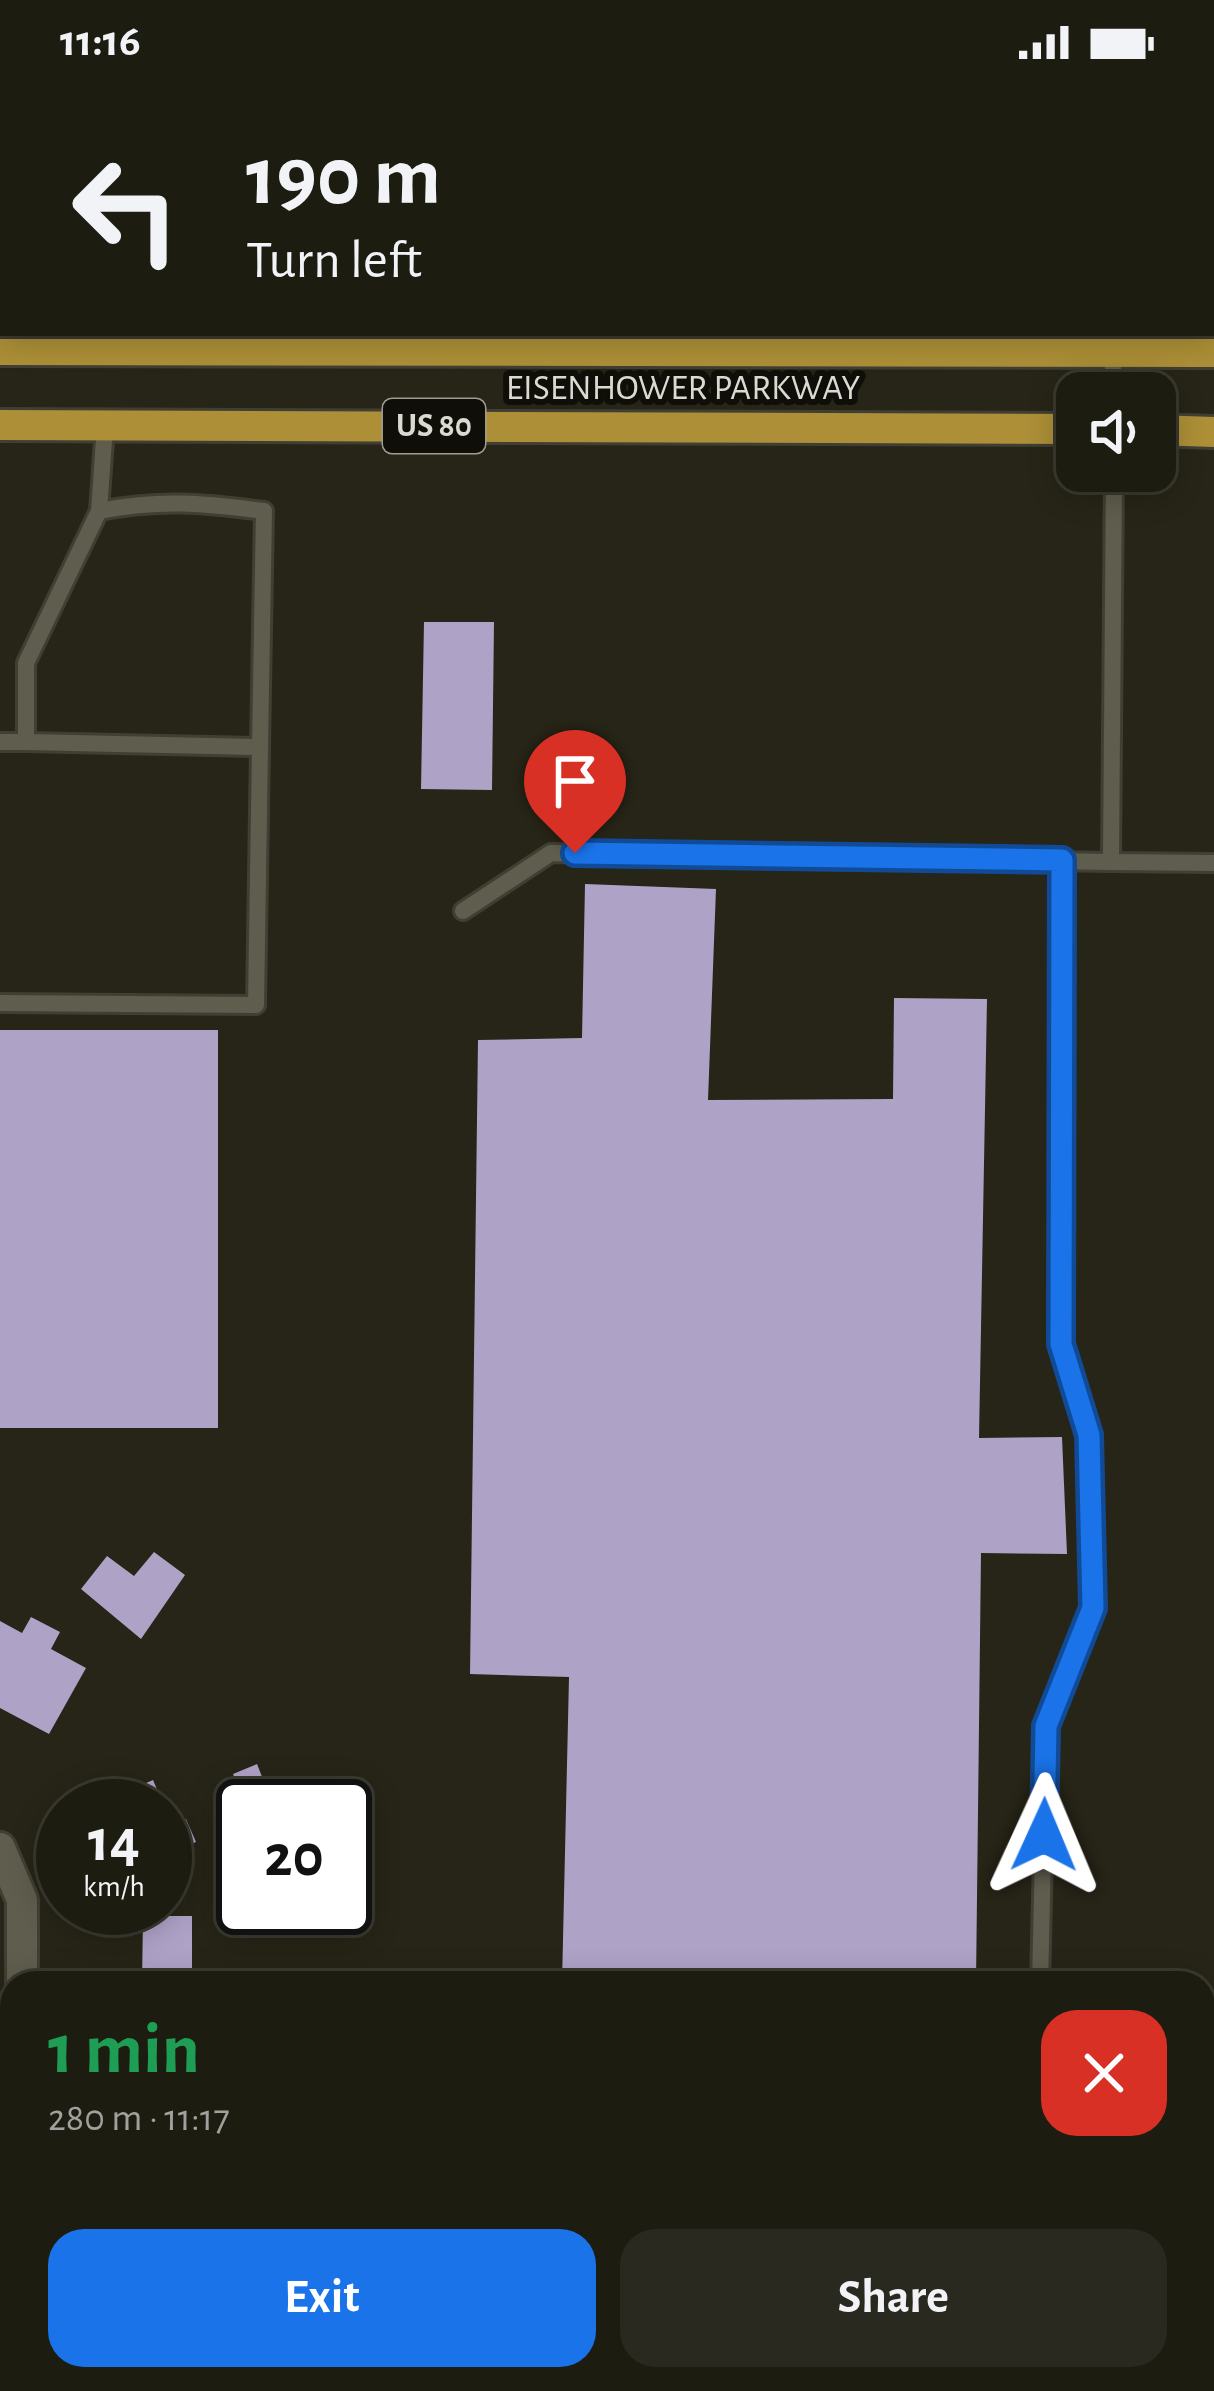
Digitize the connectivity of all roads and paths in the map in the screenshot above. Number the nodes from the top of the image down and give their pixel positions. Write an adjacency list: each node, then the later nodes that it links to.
1 (46, 342): 2 (main road, EISENHOWER PARKWAY / US 80); 8 (main road, EISENHOWER PARKWAY / US 80)
2 (145, 342): 3 (main road, EISENHOWER PARKWAY / US 80)
3 (254, 342): 4 (main road, EISENHOWER PARKWAY / US 80)
4 (388, 342): 5 (main road, EISENHOWER PARKWAY / US 80)
5 (518, 342): 6 (main road, EISENHOWER PARKWAY / US 80)
6 (674, 342): 7 (main road, EISENHOWER PARKWAY / US 80)
7 (1112, 342): 9 (main road, EISENHOWER PARKWAY / US 80); 10 (lane)
8 (0, 350)
9 (1214, 352)
10 (1113, 372)
11 (0, 425): 12 (main road, EISENHOWER PARKWAY / US 80)
12 (105, 426): 13 (main road, EISENHOWER PARKWAY / US 80); 17 (lane)
13 (1056, 429)
14 (1176, 431): 15 (main road)
15 (1214, 432)
16 (1114, 492): 22 (lane)
17 (99, 511): 19 (lane); 20 (lane)
18 (0, 742): 19 (lane)
19 (26, 742): 20 (lane)
20 (260, 747): 25 (lane)
21 (1062, 860): 22 (lane); 24 (lane); 28 (lane)
22 (1112, 862): 23 (lane)
23 (1214, 863)
24 (463, 911)
25 (0, 1003)
26 (0, 1847): 27 (street)
27 (22, 1971)
28 (1040, 1971)

